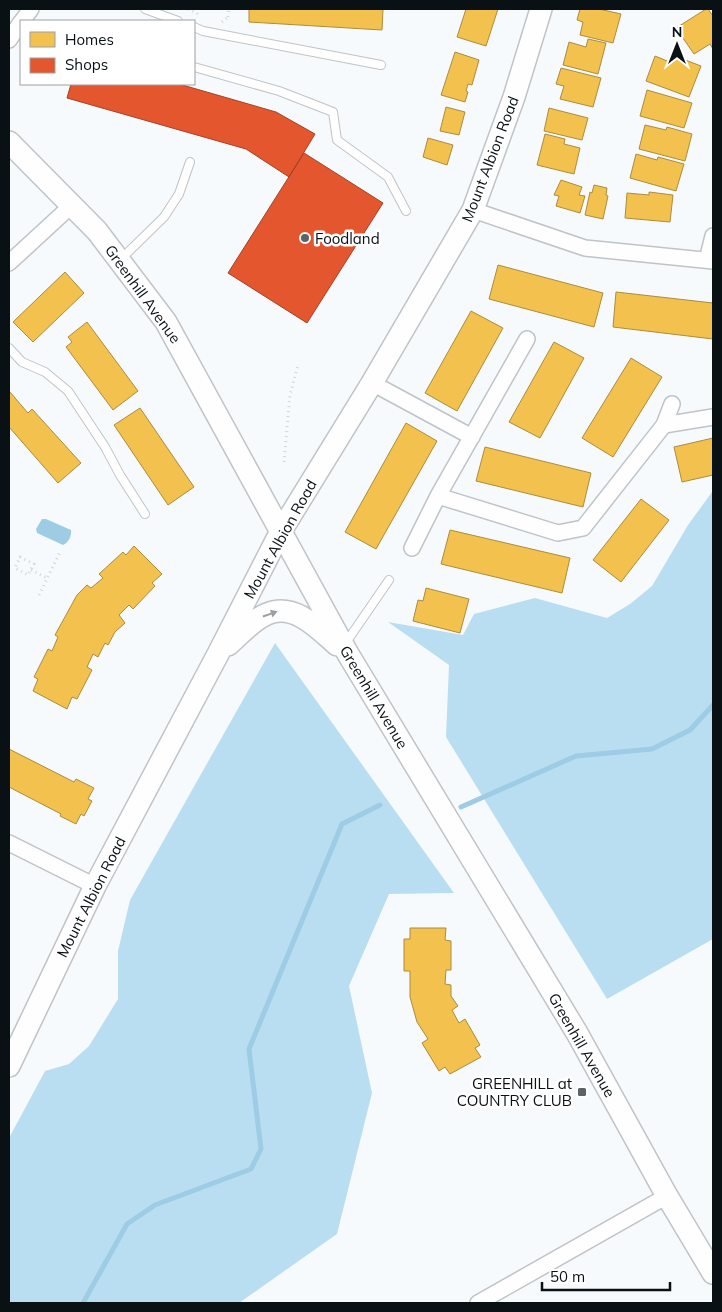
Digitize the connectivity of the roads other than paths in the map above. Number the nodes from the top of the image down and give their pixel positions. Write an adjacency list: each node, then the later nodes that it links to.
1 (31, 9): 4 (street)
2 (145, 9): 5 (lane)
3 (541, 9): 14 (street, Mount Albion Road)
4 (23, 20)
5 (175, 20)
6 (20, 25): 8 (street)
7 (195, 27): 9 (lane)
8 (9, 40)
9 (381, 65)
10 (195, 67): 15 (lane)
11 (9, 142): 13 (street, Greenhill Avenue)
12 (190, 162): 17 (lane)
13 (72, 205): 17 (street, Greenhill Avenue); 19 (street)
14 (473, 210): 18 (street); 22 (street, Mount Albion Road)
15 (406, 211)
16 (713, 236): 18 (street)
17 (119, 260): 29 (street, Greenhill Avenue)
18 (710, 260)
19 (9, 263)
20 (527, 339): 26 (street)
21 (9, 348): 28 (lane)
22 (372, 383): 26 (street); 29 (street, Mount Albion Road)
23 (672, 404): 25 (street)
24 (713, 417): 25 (street)
25 (664, 425): 27 (street)
26 (472, 437): 27 (street)
27 (438, 496): 30 (street)
28 (145, 514)
29 (281, 531): 32 (street, Greenhill Avenue); 33 (street, Mount Albion Road)
30 (412, 548)
31 (389, 580): 32 (lane)
32 (346, 650): 33 (street, one-way to 32); 37 (street, Greenhill Avenue)
33 (218, 654): 35 (street, Mount Albion Road)
34 (9, 844): 35 (street)
35 (95, 886): 36 (street, Mount Albion Road)
36 (9, 1066)
37 (667, 1196): 38 (street, Greenhill Avenue); 39 (street)
38 (713, 1274)
39 (478, 1303)

